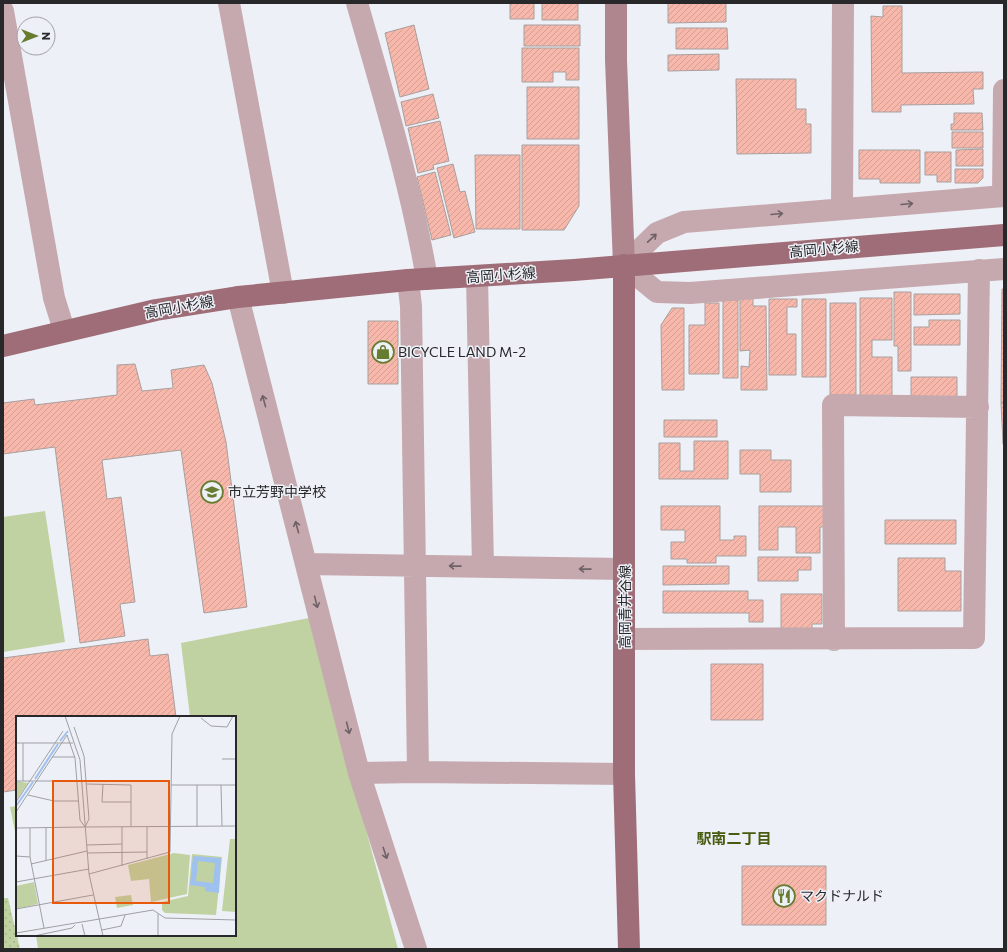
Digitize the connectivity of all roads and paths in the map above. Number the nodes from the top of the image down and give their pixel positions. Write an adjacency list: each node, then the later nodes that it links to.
1 (228, 3): 15 (street)
2 (357, 3): 14 (street)
3 (616, 3): 10 (street)
4 (843, 3): 8 (street)
5 (3, 11): 17 (street)
6 (1004, 90): 7 (street)
7 (1003, 196): 8 (street, one-way to 7)
8 (842, 209): 10 (street, one-way to 8)
9 (1004, 235): 10 (main road, 高岡小杉線)
10 (624, 265): 12 (street); 13 (main road, 高岡小杉線); 23 (main road, 高岡青井谷線)
11 (1004, 269): 12 (street)
12 (979, 270): 19 (street)
13 (477, 277): 14 (main road, 高岡小杉線); 22 (street)
14 (417, 280): 15 (main road, 高岡小杉線); 21 (street)
15 (283, 293): 16 (main road, 高岡小杉線)
16 (238, 297): 17 (main road, 高岡小杉線); 20 (street, one-way to 16)
17 (64, 330): 18 (main road, 高岡小杉線)
18 (3, 346)
19 (978, 407): 25 (street); 25 (street)
20 (307, 564): 21 (street); 27 (street, one-way to 27)
21 (414, 565): 22 (street, one-way to 21); 26 (street)
22 (483, 566): 23 (street, one-way to 22)
23 (624, 569): 24 (main road, 高岡青井谷線)
24 (625, 639): 25 (street); 28 (main road, 高岡青井谷線)
25 (834, 640)
26 (418, 772): 27 (street); 28 (street)
27 (359, 773): 29 (street, one-way to 29)
28 (624, 774): 30 (main road, 高岡青井谷線)
29 (416, 949)
30 (629, 949)

